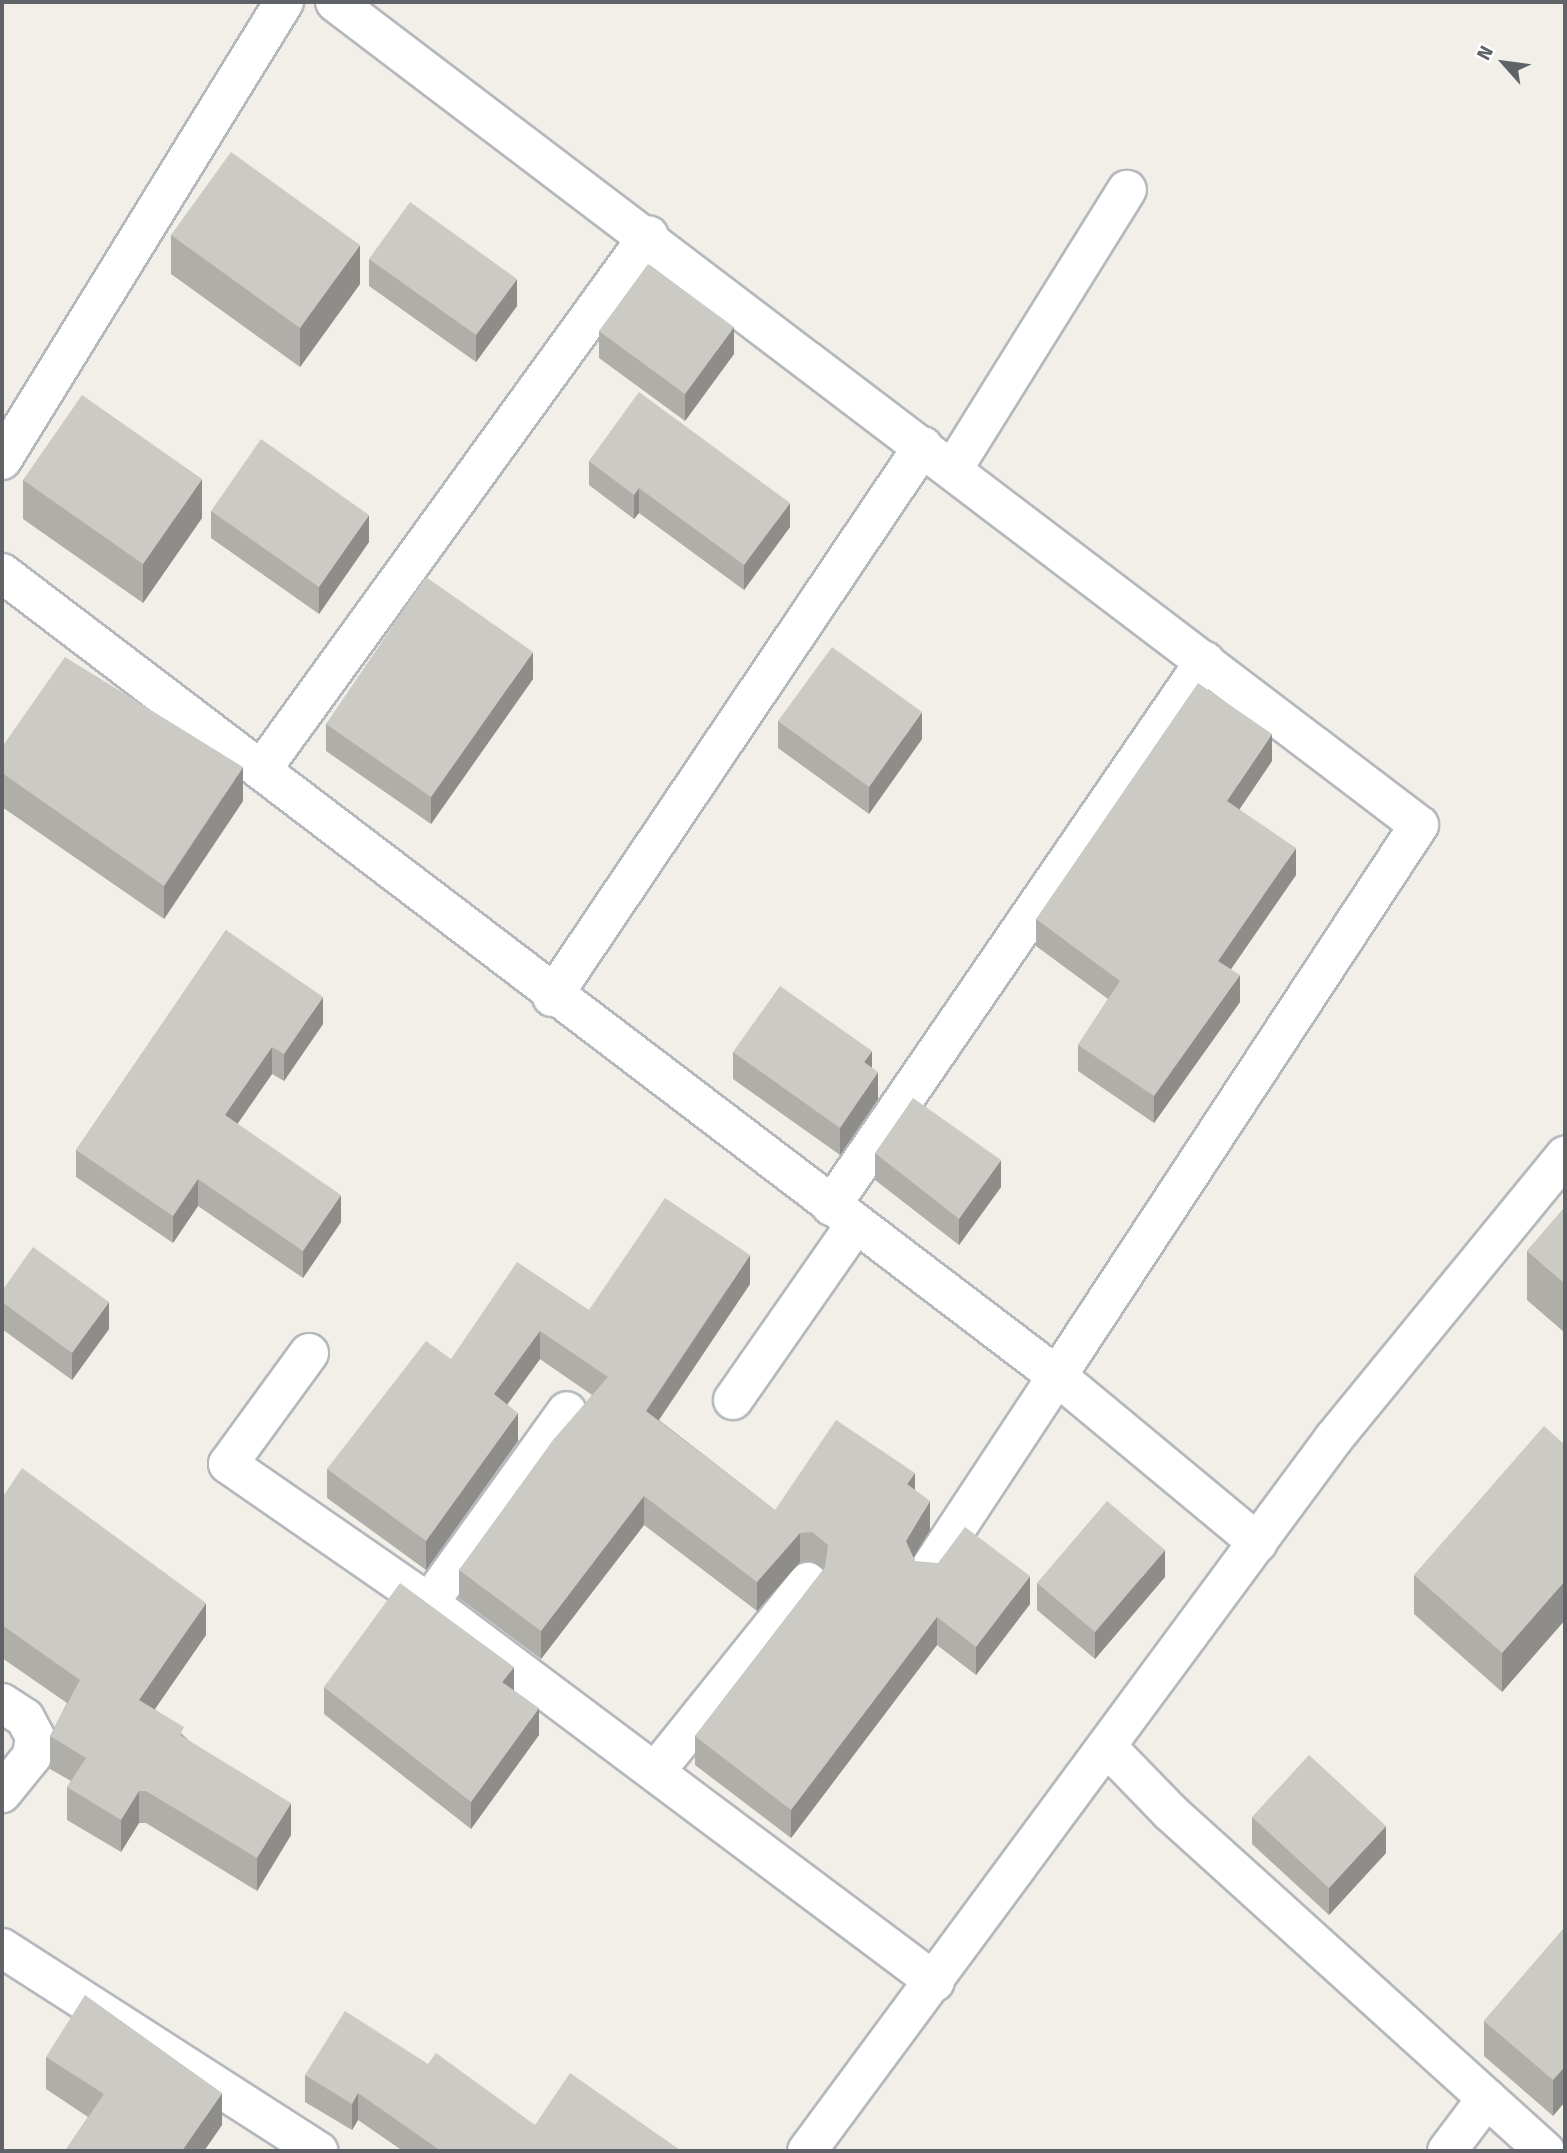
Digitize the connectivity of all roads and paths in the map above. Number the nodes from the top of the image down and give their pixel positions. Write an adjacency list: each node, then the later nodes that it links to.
1 (284, 2): 6 (street)
2 (335, 2): 4 (street)
3 (1127, 190): 5 (street)
4 (649, 235): 5 (street); 9 (street)
5 (938, 457): 8 (street); 10 (street)
6 (2, 460)
7 (2, 573): 9 (street)
8 (1205, 661): 12 (street); 14 (street)
9 (262, 769): 10 (street)
10 (552, 997): 12 (street)
11 (1565, 1156): 17 (street)
12 (843, 1216): 14 (street); 15 (street)
13 (309, 1353): 20 (street)
14 (1057, 1376): 17 (street); 18 (street)
15 (733, 1400)
16 (567, 1410): 20 (street)
17 (1258, 1544): 22 (street)
18 (928, 1572)
19 (808, 1582): 23 (street)
20 (429, 1603): 23 (street)
21 (2, 1703): 24 (street)
22 (1109, 1749): 26 (street); 27 (street)
23 (654, 1772): 26 (street)
24 (2, 1793)
25 (2, 1948): 28 (street)
26 (935, 1982): 29 (street)
27 (1487, 2098): 30 (street); 31 (street)
28 (317, 2151)
29 (807, 2151)
30 (1447, 2151)
31 (1545, 2151)

